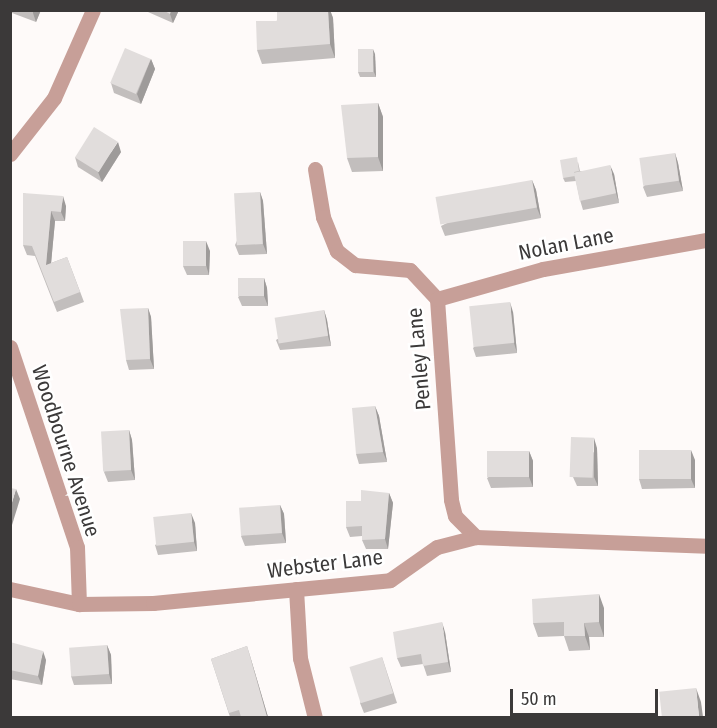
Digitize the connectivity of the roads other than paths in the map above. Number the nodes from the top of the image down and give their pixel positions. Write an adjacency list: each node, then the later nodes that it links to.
1 (93, 10): 2 (street)
2 (10, 154)
3 (315, 169): 5 (street, Penley Lane)
4 (706, 240): 5 (street, Nolan Lane)
5 (437, 299): 7 (street, Penley Lane)
6 (10, 347): 11 (street, Woodbourne Avenue)
7 (476, 537): 8 (street, Webster Lane); 10 (street, Webster Lane)
8 (706, 546)
9 (10, 589): 11 (street, Webster Lane)
10 (296, 590): 11 (street, Webster Lane); 12 (street)
11 (79, 604)
12 (315, 717)

